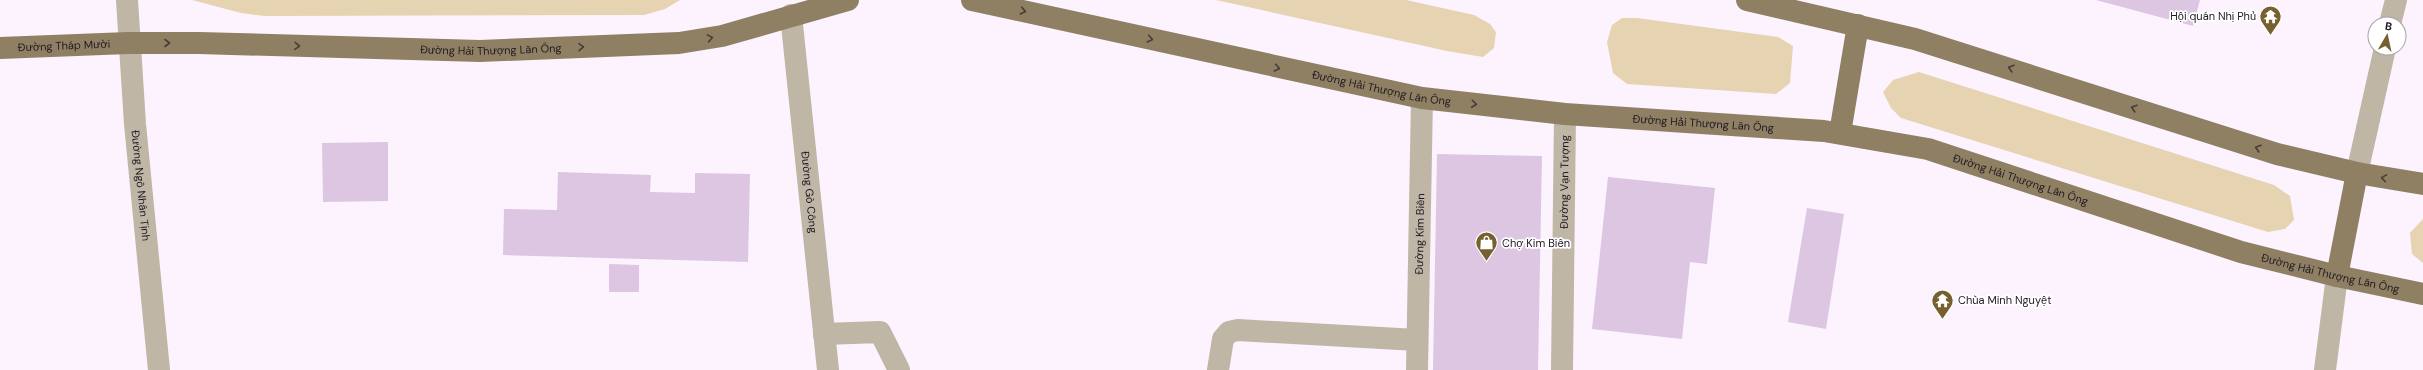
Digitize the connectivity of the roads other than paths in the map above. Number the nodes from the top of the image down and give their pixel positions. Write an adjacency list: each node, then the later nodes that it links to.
1 (126, 0): 9 (street, Đường Ngô Nhân Tịnh)
2 (848, 0): 6 (main road, Đường Hải Thượng Lãn Ông)
3 (972, 0): 12 (main road, Đường Hải Thượng Lãn Ông, one-way to 12)
4 (1747, 0): 8 (main road)
5 (2396, 0): 7 (street)
6 (789, 7): 9 (main road, Đường Hải Thượng Lãn Ông, one-way to 6); 19 (street, Đường Gò Công)
7 (2392, 16)
8 (1858, 25): 14 (main road); 15 (main road, one-way to 8)
9 (128, 42): 10 (main road, Đường Tháp Mười); 21 (street, Đường Ngô Nhân Tịnh)
10 (0, 48)
11 (2383, 56): 15 (street)
12 (1422, 98): 13 (main road, Đường Hải Thượng Lãn Ông, one-way to 13); 20 (street, Đường Kim Biên)
13 (1565, 114): 14 (main road, Đường Hải Thượng Lãn Ông); 26 (street, Đường Vạn Tượng)
14 (1840, 133): 17 (main road, Đường Hải Thượng Lãn Ông)
15 (2356, 173): 16 (main road, one-way to 15); 17 (main road)
16 (2423, 184)
17 (2337, 276): 18 (main road, Đường Hải Thượng Lãn Ông); 27 (street)
18 (2423, 294)
19 (824, 334): 22 (street, Đường Gò Công); 23 (street)
20 (1417, 340): 24 (street); 25 (street, Đường Kim Biên)
21 (159, 370)
22 (828, 370)
23 (899, 370)
24 (1218, 370)
25 (1417, 370)
26 (1562, 370)
27 (2325, 370)

